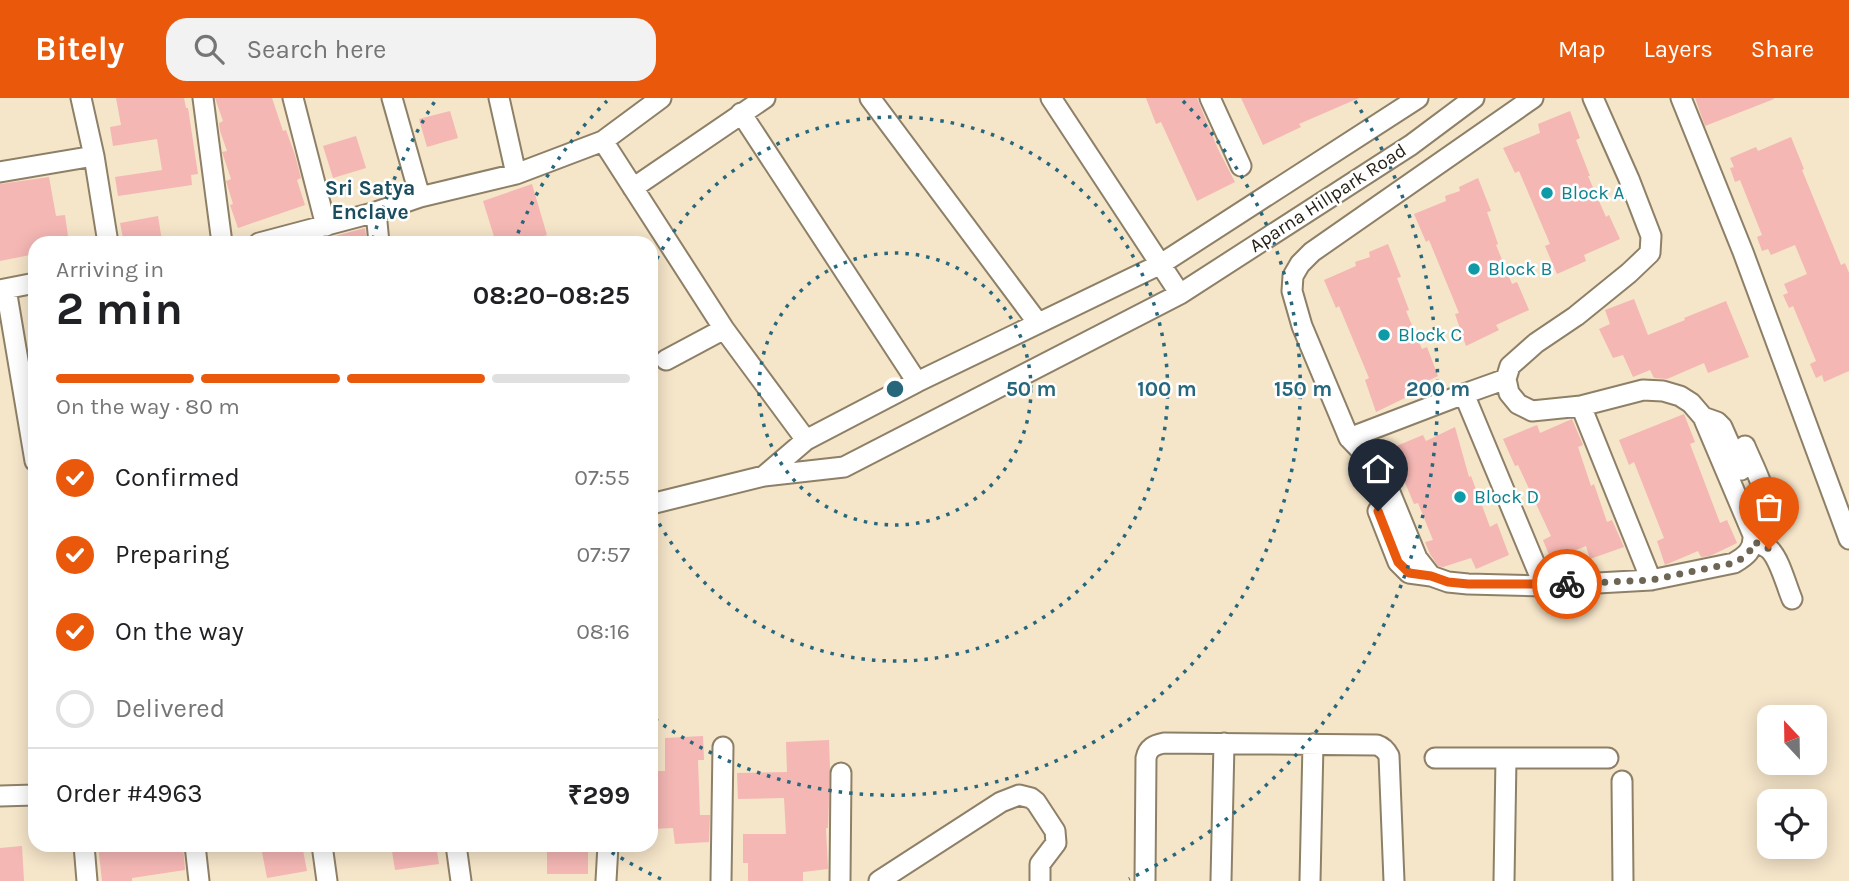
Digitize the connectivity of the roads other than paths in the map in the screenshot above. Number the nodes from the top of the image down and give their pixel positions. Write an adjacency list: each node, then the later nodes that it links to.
1 (81, 98): 20 (street)
2 (203, 98): 29 (street)
3 (293, 98): 27 (street)
4 (392, 98): 25 (street)
5 (499, 98): 23 (street)
6 (661, 98): 18 (street)
7 (765, 98): 16 (street)
8 (870, 98): 38 (street)
9 (1051, 98): 34 (street)
10 (1210, 98): 21 (street)
11 (1418, 98): 17 (street, Aparna Hillpark Road)
12 (1474, 98): 19 (street, Aparna Hillpark Road)
13 (1533, 98): 47 (street)
14 (1593, 98): 41 (street)
15 (1681, 98): 55 (street)
16 (741, 113): 24 (street); 42 (street)
17 (1390, 117): 19 (street); 34 (street, Aparna Hillpark Road)
18 (603, 141): 23 (street); 24 (street)
19 (1411, 145): 37 (street, Aparna Hillpark Road)
20 (94, 156): 22 (street); 28 (street)
21 (1241, 166)
22 (0, 172)
23 (516, 174): 25 (street)
24 (633, 188): 32 (street)
25 (420, 197): 26 (street)
26 (376, 212): 27 (street); 31 (street)
27 (326, 226): 30 (street)
28 (107, 236)
29 (221, 236)
30 (298, 236)
31 (378, 236)
32 (655, 236)
33 (658, 241): 39 (street)
34 (1161, 264): 37 (street); 38 (street, Aparna Hillpark Road)
35 (28, 284): 36 (street)
36 (3, 289): 46 (street)
37 (1180, 294): 50 (street, Aparna Hillpark Road)
38 (1038, 323): 42 (street, Aparna Hillpark Road)
39 (724, 329): 40 (street); 48 (street)
40 (666, 360)
41 (1506, 379): 43 (street); 44 (street)
42 (917, 382): 48 (street, Aparna Hillpark Road)
43 (1464, 394): 47 (street); 58 (street)
44 (1581, 406): 45 (street); 57 (street)
45 (1703, 417): 51 (street); 54 (street)
46 (28, 423)
47 (1349, 438): 56 (street)
48 (806, 440): 50 (street, Aparna Hillpark Road)
49 (1745, 446): 54 (street)
50 (764, 476): 52 (street, Aparna Hillpark Road)
51 (1749, 489)
52 (658, 503)
53 (1378, 511): 56 (street)
54 (1753, 539): 57 (street); 59 (street)
55 (1849, 539)
56 (1431, 576): 58 (street)
57 (1651, 580): 58 (street)
58 (1544, 586)
59 (1792, 599)
60 (1224, 743): 61 (street); 84 (street); 85 (street)
61 (1313, 744): 86 (street); 87 (street)
62 (723, 747): 82 (street)
63 (1435, 758): 64 (street)
64 (1506, 758): 65 (street); 88 (street)
65 (1608, 758)
66 (841, 773): 83 (street)
67 (1622, 781): 89 (street)
68 (28, 794): 69 (street)
69 (0, 796)
70 (85, 852): 77 (street)
71 (196, 852): 78 (street)
72 (323, 852): 79 (street)
73 (457, 852): 80 (street)
74 (608, 852): 81 (street)
75 (1035, 878): 76 (street)
76 (887, 879)
77 (87, 881)
78 (200, 881)
79 (327, 881)
80 (461, 881)
81 (606, 881)
82 (721, 881)
83 (839, 881)
84 (1145, 881)
85 (1221, 881)
86 (1310, 881)
87 (1394, 881)
88 (1504, 881)
89 (1623, 881)

